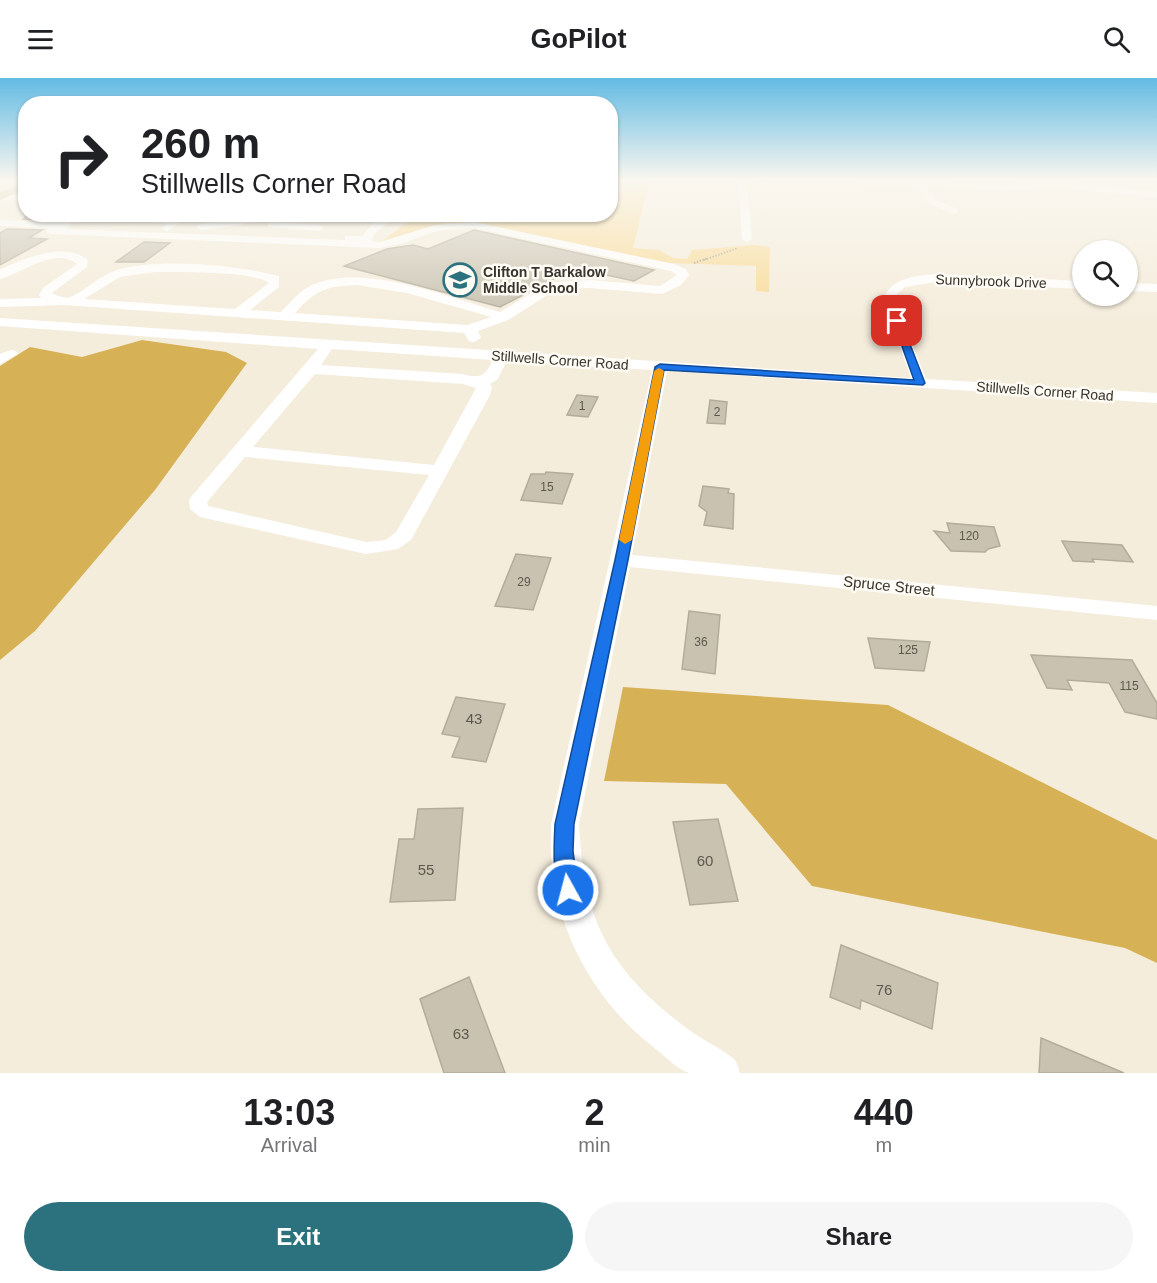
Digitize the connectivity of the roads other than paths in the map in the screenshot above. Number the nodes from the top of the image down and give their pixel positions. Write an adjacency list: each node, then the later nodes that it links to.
1 (39, 227): 13 (street)
2 (80, 227): 9 (street)
3 (137, 227): 12 (street)
4 (199, 227): 12 (street)
5 (248, 227): 14 (street)
6 (266, 227): 14 (street)
7 (310, 227): 15 (street)
8 (376, 227): 15 (street)
9 (442, 227)
10 (485, 227): 25 (street)
11 (746, 227): 16 (street)
12 (169, 228)
13 (0, 231)
14 (258, 231): 15 (street)
15 (371, 231)
16 (747, 239)
17 (0, 274): 21 (street)
18 (1072, 284): 37 (street, Sunnybrook Drive)
19 (1138, 287): 20 (street)
20 (1157, 288)
21 (67, 301): 22 (street); 23 (street); 24 (street)
22 (0, 303)
23 (161, 309): 24 (street); 28 (street); 30 (street)
24 (237, 314): 26 (street)
25 (503, 317): 26 (street); 29 (street)
26 (283, 318): 29 (street)
27 (0, 322): 28 (street, Stillwells Corner Road)
28 (105, 328): 30 (street, Stillwells Corner Road)
29 (467, 329): 32 (street)
30 (150, 332): 31 (street, Stillwells Corner Road)
31 (327, 345): 32 (street, Stillwells Corner Road); 35 (street)
32 (465, 354): 33 (street, Stillwells Corner Road)
33 (502, 357): 34 (street, Stillwells Corner Road); 36 (street)
34 (660, 367): 37 (street, Stillwells Corner Road); 41 (street)
35 (311, 369): 36 (street); 39 (street)
36 (480, 383): 40 (street)
37 (920, 383): 38 (street, Stillwells Corner Road)
38 (1157, 398)
39 (241, 452): 40 (street); 40 (street)
40 (441, 471)
41 (621, 560): 42 (street, Spruce Street); 43 (street)
42 (1157, 613)
43 (722, 1073)

